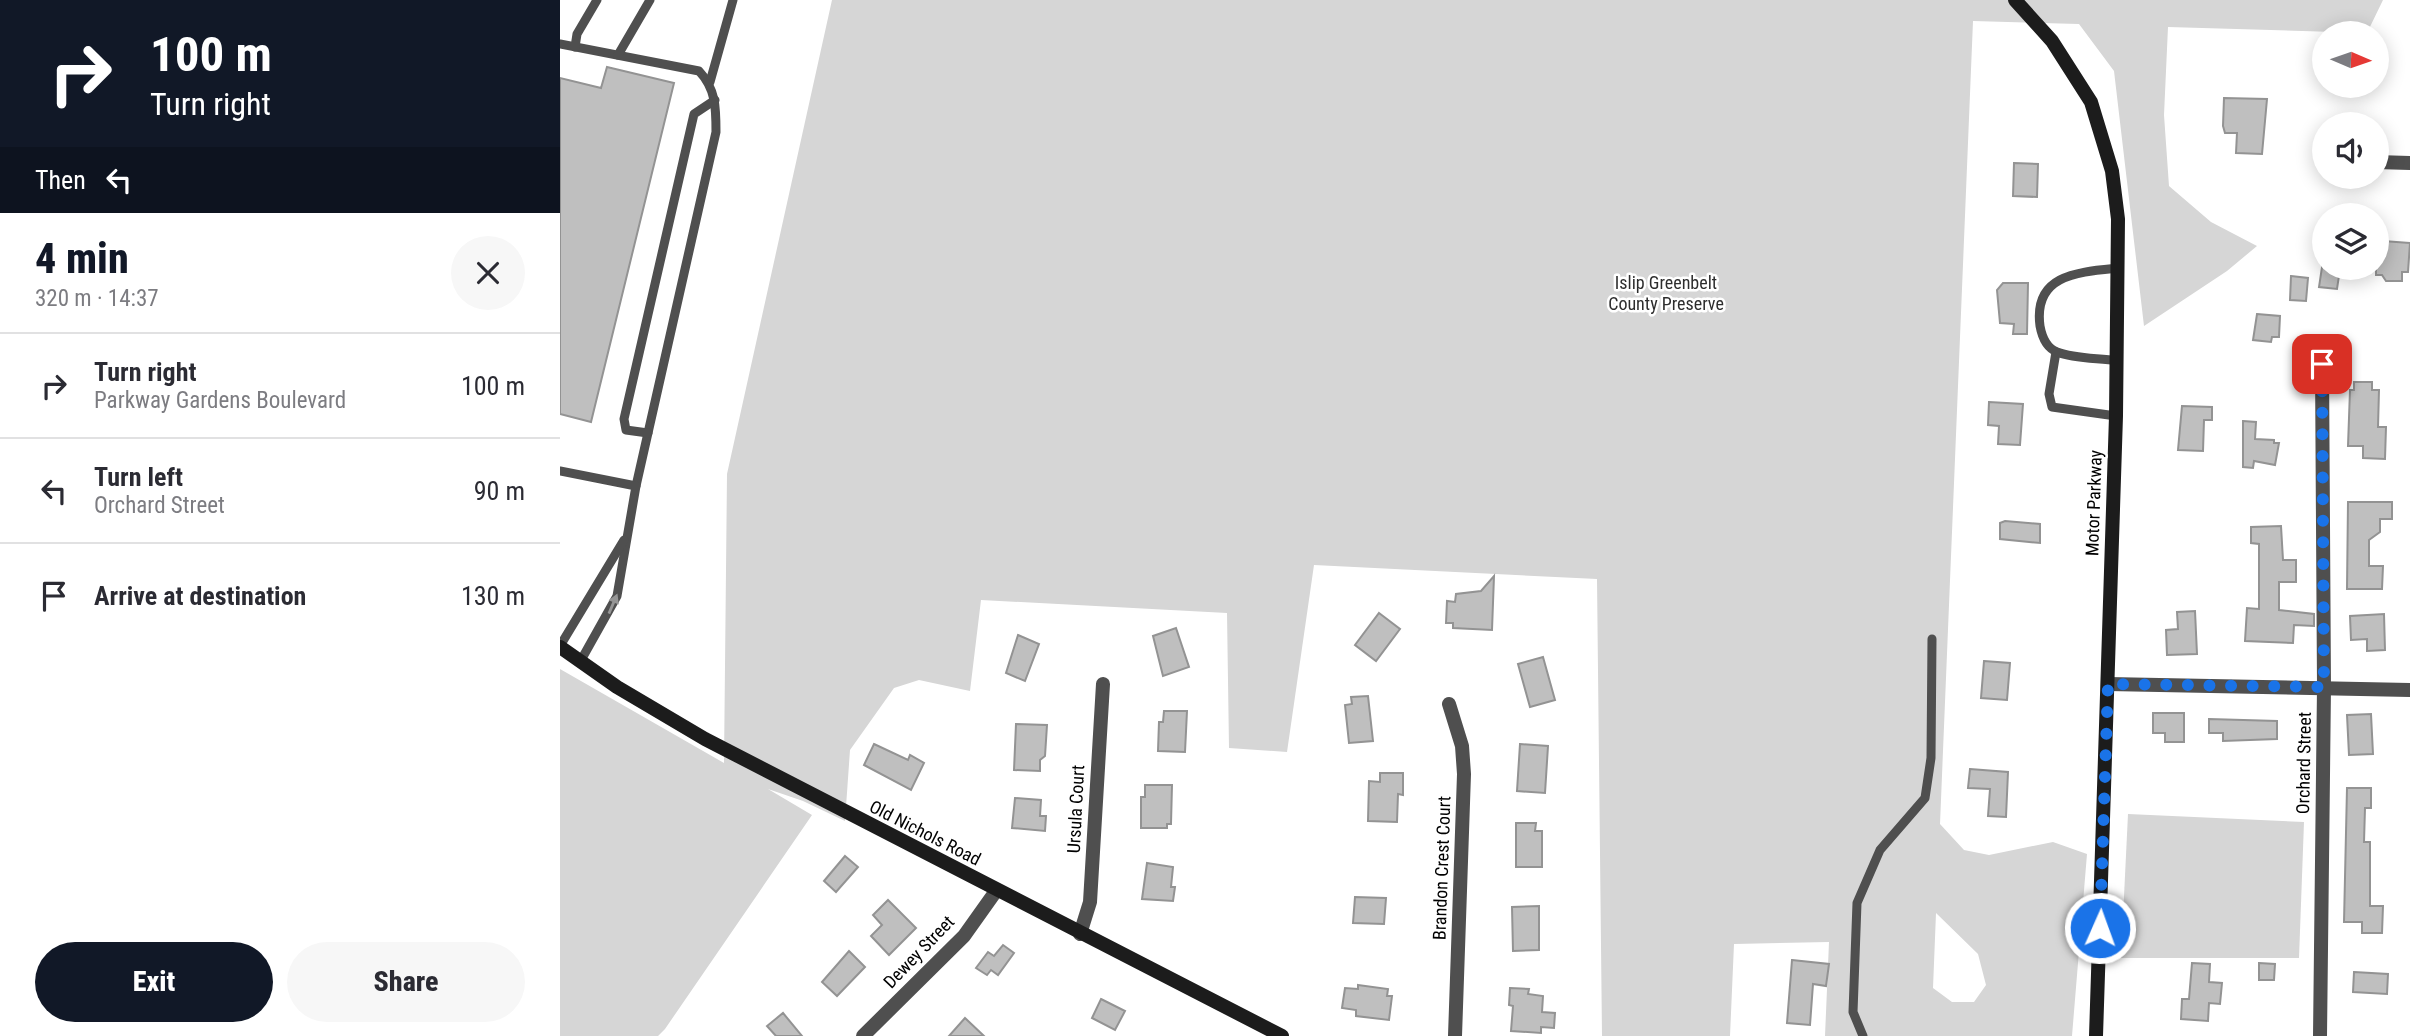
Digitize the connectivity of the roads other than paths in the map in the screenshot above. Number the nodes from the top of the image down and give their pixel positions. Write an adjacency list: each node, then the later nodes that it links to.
1 (597, 0): 6 (lane)
2 (650, 0): 7 (lane)
3 (733, 0): 8 (lane)
4 (2015, 0): 12 (main road, Motor Parkway)
5 (560, 44): 6 (lane)
6 (575, 47): 7 (lane)
7 (618, 55): 8 (lane)
8 (710, 82): 9 (lane)
9 (715, 100): 17 (lane); 17 (lane)
10 (2389, 162): 11 (street)
11 (2410, 163)
12 (2119, 268): 13 (lane); 14 (main road, Motor Parkway)
13 (2056, 352): 14 (lane); 16 (lane)
14 (2117, 360): 16 (main road, Motor Parkway)
15 (2322, 364): 26 (street, Orchard Street)
16 (2116, 416): 25 (main road, Motor Parkway)
17 (648, 433): 19 (lane)
18 (560, 471): 19 (lane)
19 (636, 486): 20 (lane)
20 (625, 539): 22 (lane); 23 (lane, one-way to 20)
21 (1932, 639): 34 (lane)
22 (560, 647): 23 (main road, Old Nichols Road)
23 (580, 662): 29 (main road, Old Nichols Road)
24 (1103, 684): 30 (street, Ursula Court)
25 (2108, 684): 26 (street); 35 (main road, Motor Parkway)
26 (2324, 687): 27 (street); 36 (street, Orchard Street)
27 (2410, 690)
28 (1449, 704): 33 (street, Brandon Crest Court)
29 (996, 891): 30 (main road, Old Nichols Road); 31 (street, Dewey Street)
30 (1080, 934): 32 (main road, Old Nichols Road)
31 (863, 1036)
32 (1282, 1036)
33 (1455, 1036)
34 (1863, 1036)
35 (2096, 1036)
36 (2320, 1036)

